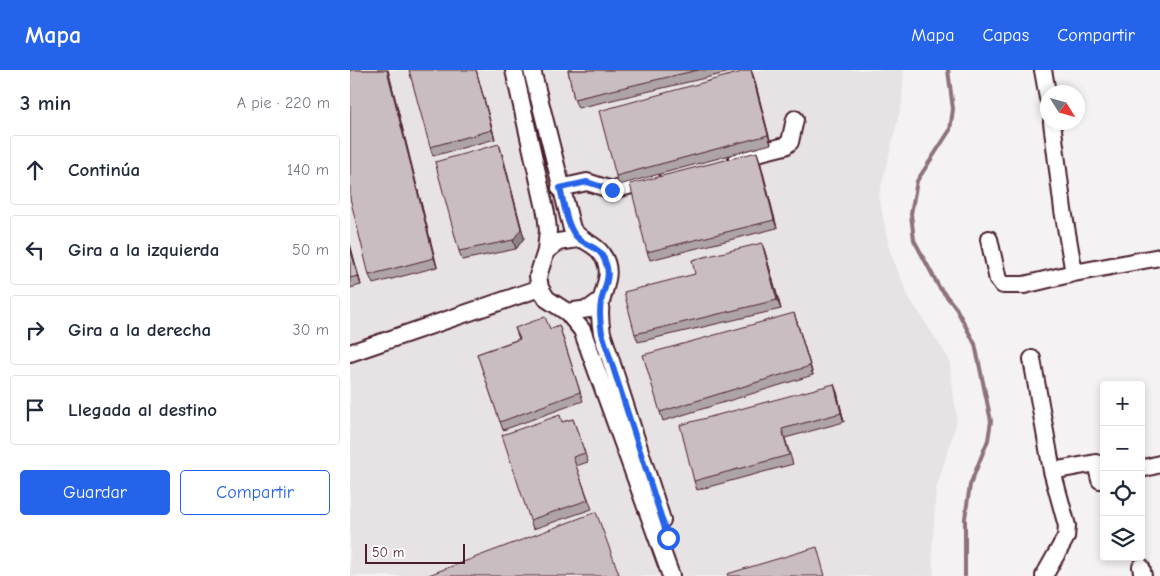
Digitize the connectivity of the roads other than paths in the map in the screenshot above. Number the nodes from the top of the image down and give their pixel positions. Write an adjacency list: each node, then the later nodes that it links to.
1 (514, 70): 12 (street)
2 (532, 70): 9 (street)
3 (1042, 70): 4 (street)
4 (1045, 85)
5 (795, 118): 7 (street)
6 (1053, 130): 14 (street)
7 (718, 163)
8 (670, 175): 9 (street)
9 (560, 188): 10 (street)
10 (578, 239): 12 (street); 16 (street)
11 (989, 239): 14 (street)
12 (546, 251): 15 (street)
13 (1160, 257): 14 (street)
14 (1074, 273)
15 (540, 288): 17 (street); 18 (street)
16 (602, 300): 17 (street); 25 (street)
17 (567, 312): 24 (street)
18 (350, 353)
19 (1032, 359): 22 (street)
20 (1160, 464): 21 (street)
21 (1145, 468)
22 (1052, 471): 23 (street); 26 (street)
23 (1100, 474)
24 (671, 576)
25 (683, 576)
26 (1044, 576)

